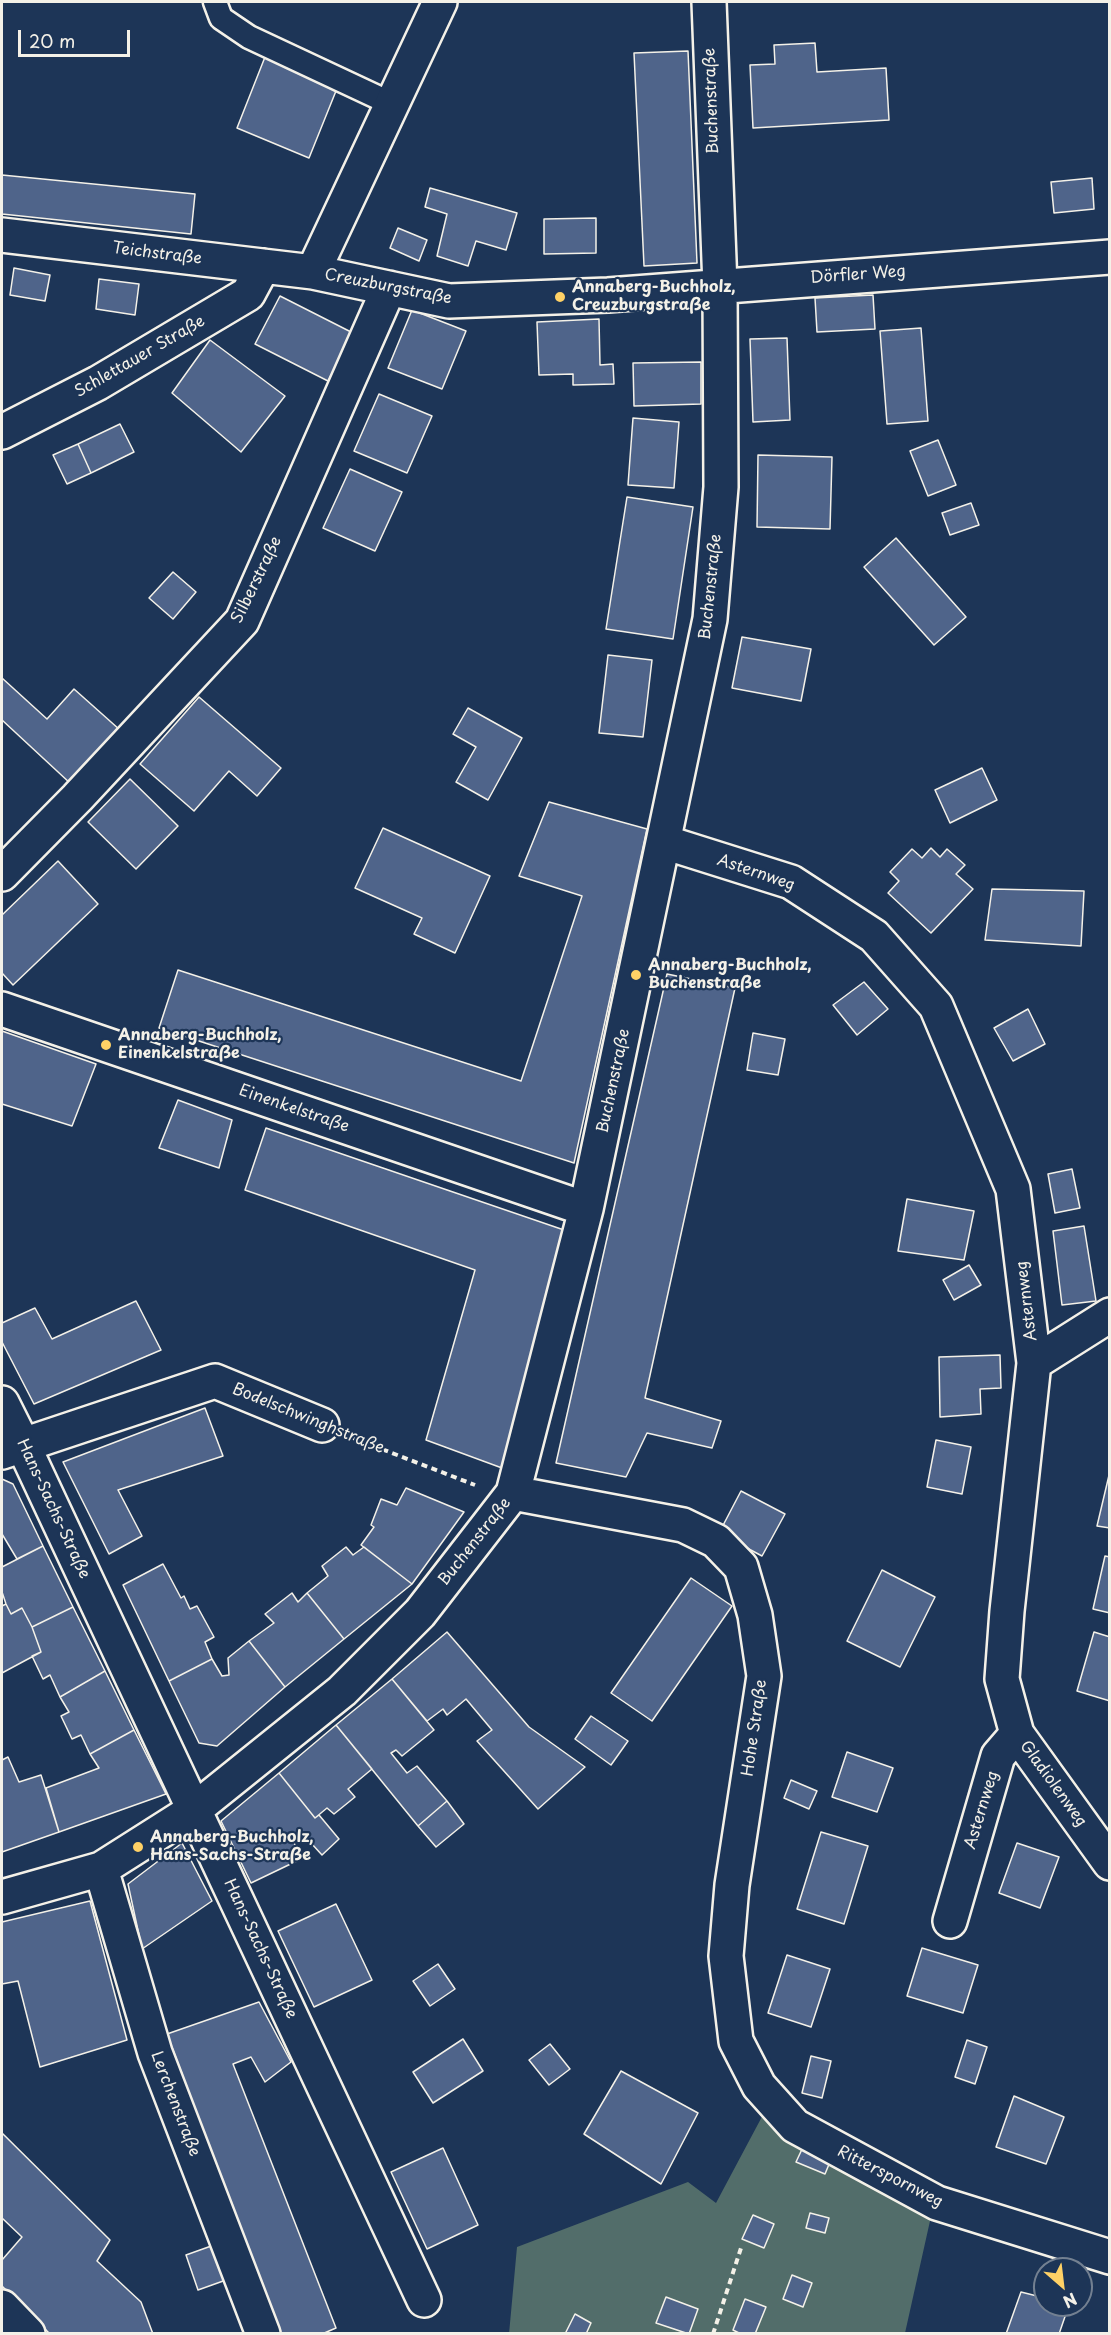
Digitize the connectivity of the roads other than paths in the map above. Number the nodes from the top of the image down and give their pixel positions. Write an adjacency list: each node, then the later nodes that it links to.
1 (215, 2): 4 (lane)
2 (440, 2): 4 (street)
3 (709, 2): 9 (street, Buchenstraße)
4 (392, 104): 8 (street)
5 (2, 235): 7 (street, Teichstraße)
6 (1110, 257): 9 (street, Dörfler Weg)
7 (263, 266): 8 (street, Teichstraße); 12 (street, Schlettauer Straße)
8 (313, 272): 10 (street, Creuzburgstraße)
9 (720, 286): 11 (street, Dörfler Weg); 15 (street, Buchenstraße)
10 (389, 288): 11 (street, Creuzburgstraße); 16 (street, Silberstraße)
11 (608, 295)
12 (98, 383): 13 (street); 14 (street, Schlettauer Straße)
13 (2, 408)
14 (2, 432)
15 (664, 842): 18 (street, Buchenstraße); 20 (street, Asternweg)
16 (2, 874)
17 (2, 1009): 18 (street, Einenkelstraße)
18 (586, 1209): 24 (street, Buchenstraße)
19 (1110, 1315): 20 (street)
20 (1034, 1364): 25 (street, Asternweg)
21 (2, 1403): 23 (street, Hans-Sachs-Straße)
22 (322, 1425): 23 (street, Bodelschwinghstraße)
23 (12, 1448): 26 (street, Hans-Sachs-Straße)
24 (511, 1496): 26 (street, Buchenstraße); 31 (street, Hohe Straße)
25 (1017, 1734): 27 (street, Gladiolenweg); 30 (street, Asternweg)
26 (194, 1810): 28 (street, Buchenstraße); 33 (street, Hans-Sachs-Straße)
27 (1110, 1863)
28 (101, 1869): 29 (street, Buchenstraße); 36 (street, Lerchenstraße)
29 (2, 1897)
30 (950, 1921)
31 (759, 2086): 32 (street, Ritterspornweg)
32 (1110, 2257)
33 (424, 2301)
34 (2, 2307): 35 (street)
35 (28, 2334)
36 (262, 2334)

